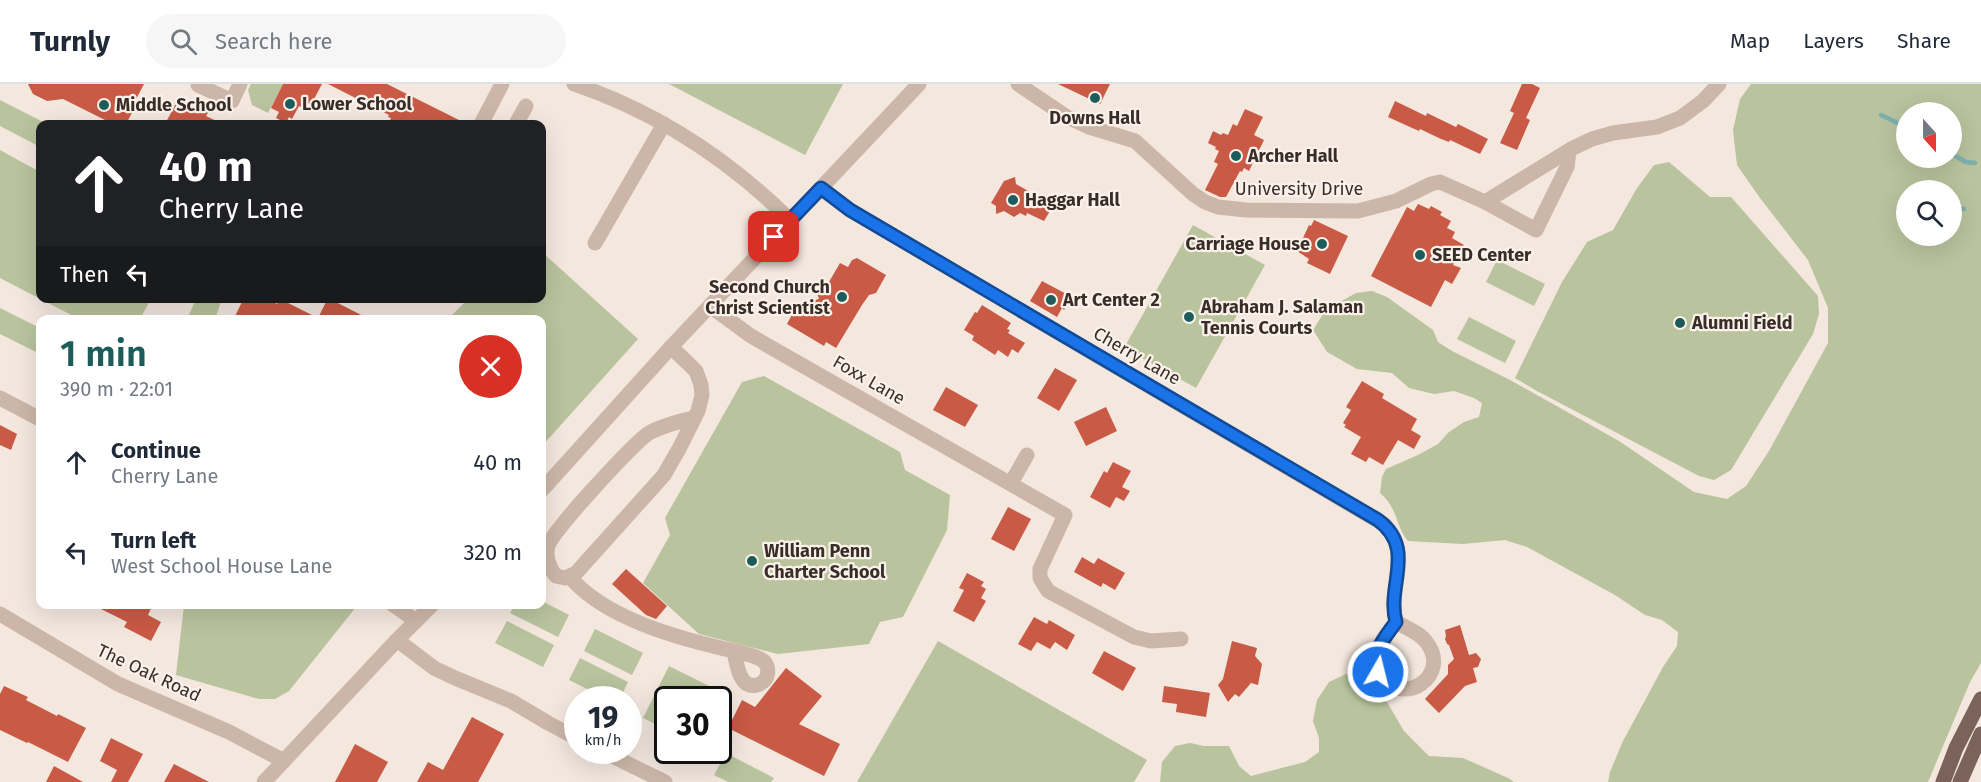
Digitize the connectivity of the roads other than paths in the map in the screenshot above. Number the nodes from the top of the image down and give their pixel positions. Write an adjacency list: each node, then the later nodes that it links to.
1 (240, 84): 7 (street)
2 (502, 84): 9 (street)
3 (574, 84): 11 (street)
4 (919, 84): 13 (street)
5 (1018, 84): 14 (street, University Drive)
6 (1719, 84): 12 (street)
7 (198, 85)
8 (526, 106): 10 (street)
9 (483, 120)
10 (518, 120)
11 (664, 124): 15 (street); 16 (street)
12 (1569, 151): 14 (street); 14 (street, University Drive)
13 (821, 188): 15 (street); 30 (street, Cherry Lane)
14 (1485, 202)
15 (790, 220): 17 (street)
16 (595, 243)
17 (710, 306): 18 (street); 23 (street, Foxx Lane)
18 (671, 347): 21 (street); 24 (street)
19 (0, 398): 20 (street)
20 (36, 417)
21 (693, 418): 25 (street); 25 (street)
22 (1027, 455): 23 (street)
23 (1011, 483): 31 (street, Foxx Lane)
24 (546, 486)
25 (570, 577): 33 (street)
26 (399, 609): 29 (street)
27 (428, 609): 29 (street)
28 (0, 614): 37 (street, The Oak Road)
29 (416, 621): 32 (street)
30 (1396, 622): 30 (street)
31 (1181, 639)
32 (397, 640): 35 (street); 37 (street)
33 (734, 652)
34 (1981, 699): 41 (main road)
35 (564, 732)
36 (1981, 734): 42 (main road)
37 (284, 761): 39 (street)
38 (628, 764): 40 (street)
39 (264, 782)
40 (665, 782)
41 (1943, 782)
42 (1960, 782)

